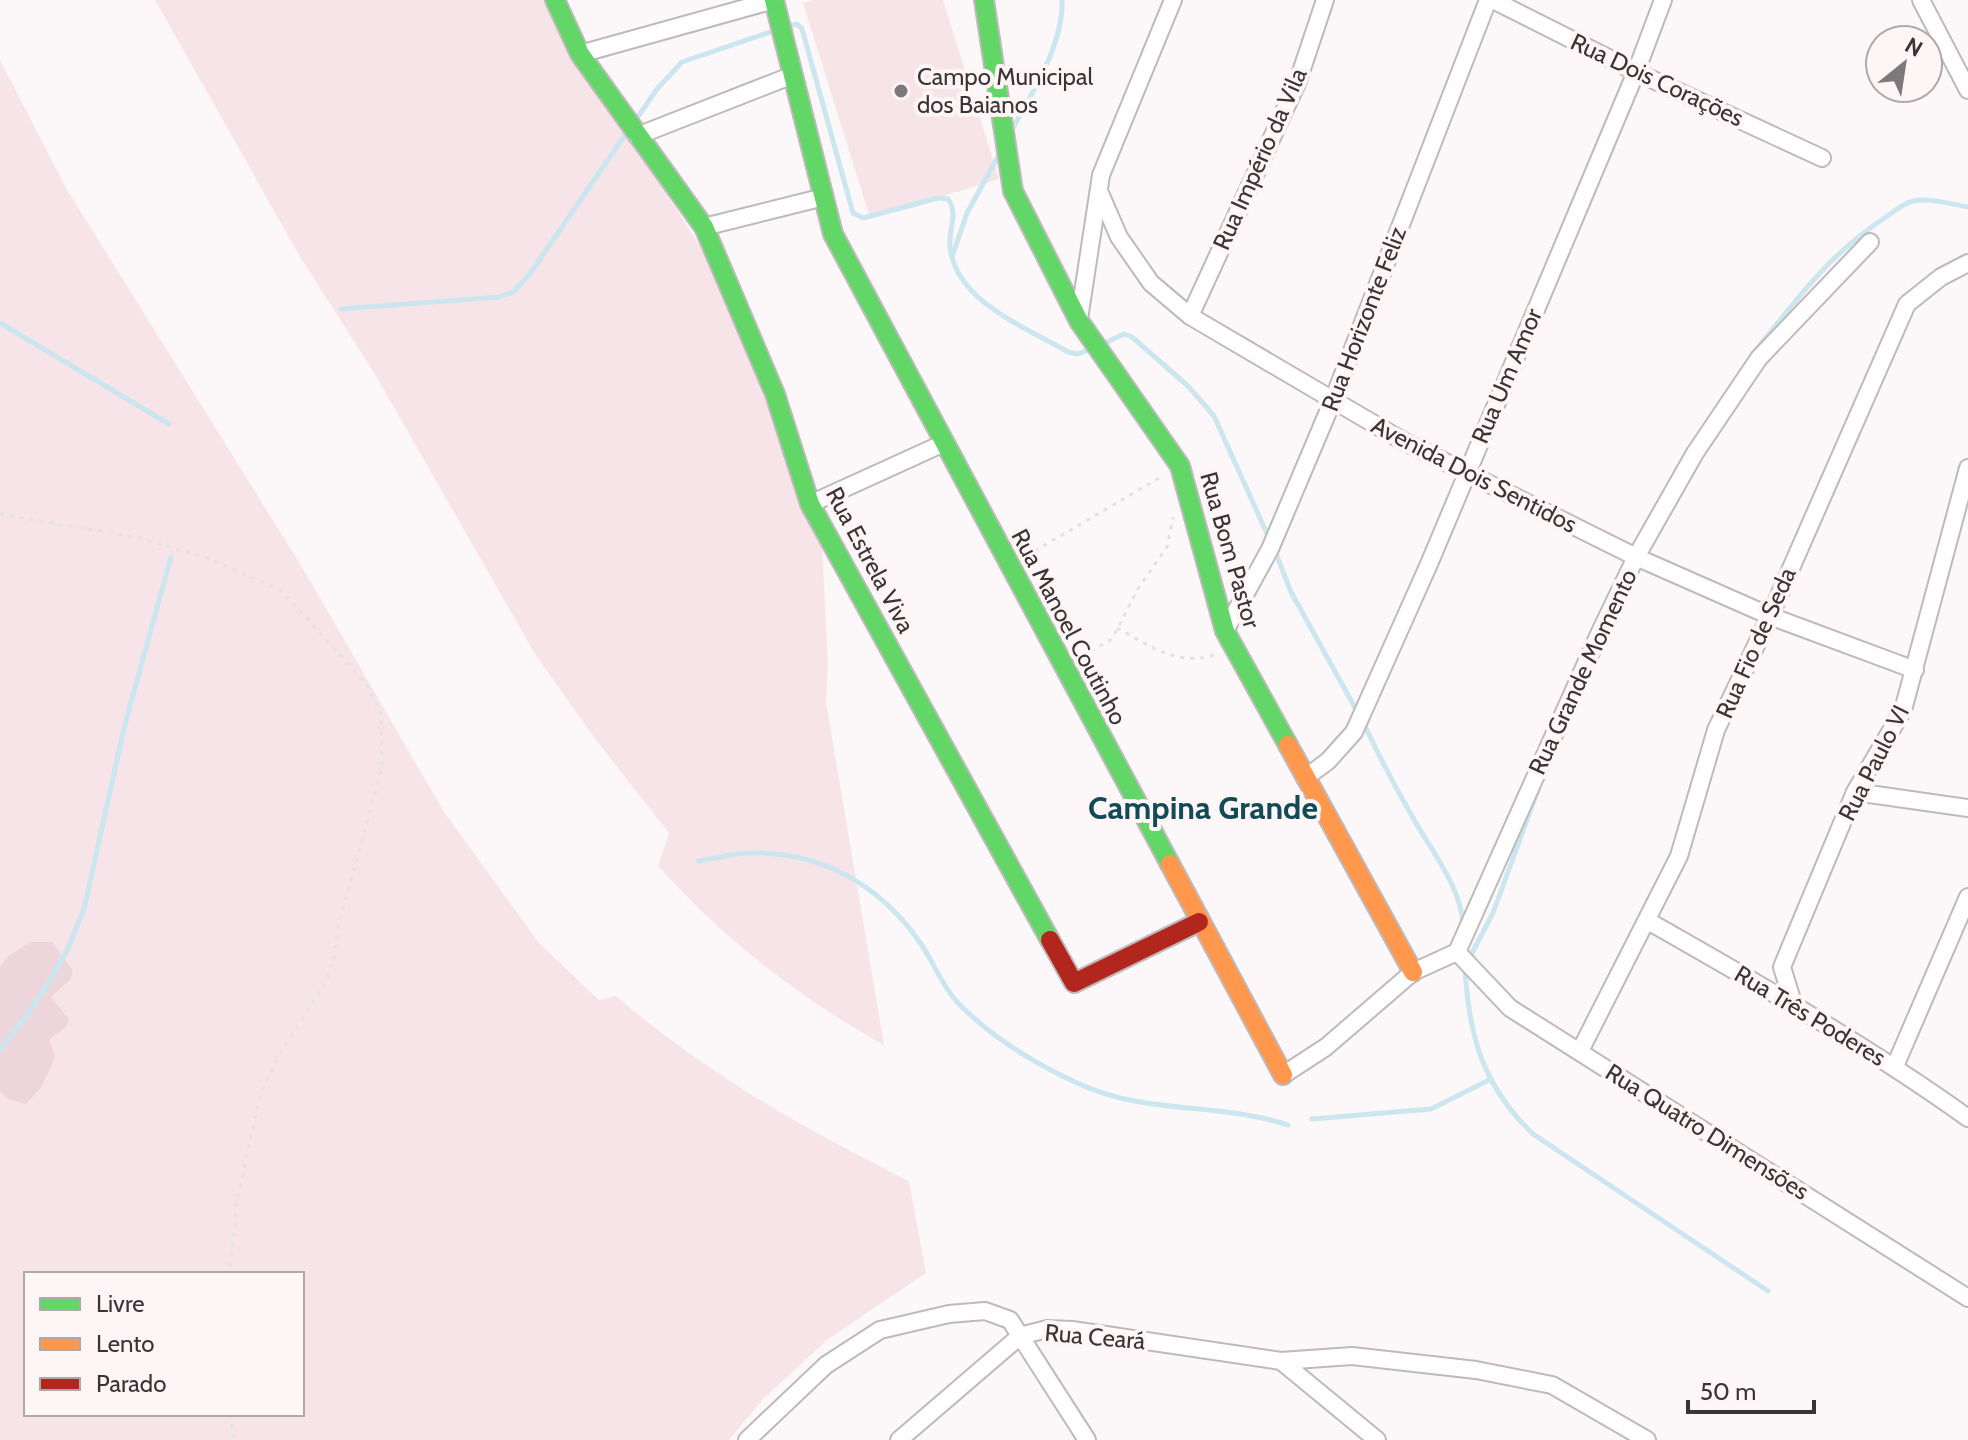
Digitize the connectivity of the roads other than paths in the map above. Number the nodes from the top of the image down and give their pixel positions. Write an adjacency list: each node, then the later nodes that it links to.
1 (555, 0): 9 (street, Rua Estrela Viva)
2 (774, 0): 9 (street); 12 (street, Rua Manoel Coutinho)
3 (984, 0): 22 (street, Rua Bom Pastor)
4 (1173, 0): 16 (street)
5 (1325, 0): 21 (street, Rua Império da Vila)
6 (1490, 0): 11 (street, Rua Dois Corações); 23 (street, Rua Horizonte Feliz)
7 (1663, 0): 11 (street, Rua Um Amor)
8 (1921, 0): 10 (street)
9 (580, 54): 14 (street, Rua Estrela Viva)
10 (1962, 65): 13 (street)
11 (1636, 72): 15 (street, Rua Dois Corações); 26 (street, Rua Um Amor)
12 (793, 75): 14 (street); 17 (street, Rua Manoel Coutinho)
13 (1968, 90)
14 (637, 136): 18 (street, Rua Estrela Viva)
15 (1822, 158)
16 (1099, 191): 21 (street, Avenida Dois Sentidos); 22 (street)
17 (824, 197): 18 (street); 24 (street, Rua Manoel Coutinho)
18 (704, 227): 27 (street, Rua Estrela Viva)
19 (1870, 242): 28 (street, Rua Grande Momento)
20 (1968, 263): 29 (street, Rua Fio de Seda)
21 (1190, 316): 23 (street, Avenida Dois Sentidos)
22 (1079, 321): 30 (street, Rua Bom Pastor)
23 (1333, 400): 26 (street, Avenida Dois Sentidos); 30 (street, Rua Horizonte Feliz)
24 (944, 443): 27 (street); 37 (street, Rua Manoel Coutinho)
25 (1968, 468): 31 (street, Rua Paulo VI)
26 (1466, 473): 28 (street, Avenida Dois Sentidos); 32 (street, Rua Um Amor)
27 (810, 504): 37 (street, Rua Estrela Viva)
28 (1636, 557): 29 (street, Avenida Dois Sentidos); 38 (street, Rua Grande Momento)
29 (1770, 616): 31 (street, Avenida Dois Sentidos); 36 (street, Rua Fio de Seda)
30 (1225, 631): 32 (street, Rua Bom Pastor)
31 (1915, 670): 33 (street, Rua Paulo VI)
32 (1305, 778): 39 (street, Rua Bom Pastor)
33 (1855, 792): 34 (street); 40 (street, Rua Paulo VI)
34 (1968, 808)
35 (1968, 897): 42 (street)
36 (1648, 921): 40 (street, Rua Três Poderes); 41 (street, Rua Fio de Seda)
37 (1199, 922): 43 (street, Rua Manoel Coutinho)
38 (1457, 952): 39 (street); 41 (street, Rua Quatro Dimensões)
39 (1413, 972): 43 (street)
40 (1793, 1003): 42 (street, Rua Três Poderes)
41 (1580, 1051): 45 (street, Rua Quatro Dimensões)
42 (1895, 1066): 44 (street, Rua Três Poderes)
43 (1283, 1075)
44 (1968, 1118)
45 (1968, 1298)
46 (1020, 1336): 47 (street, Rua Ceará); 48 (street); 49 (street, Rua Ceará); 50 (street)
47 (1281, 1361): 51 (street); 52 (street, Rua Ceará)
48 (747, 1440)
49 (899, 1440)
50 (1087, 1440)
51 (1377, 1440)
52 (1647, 1440)

